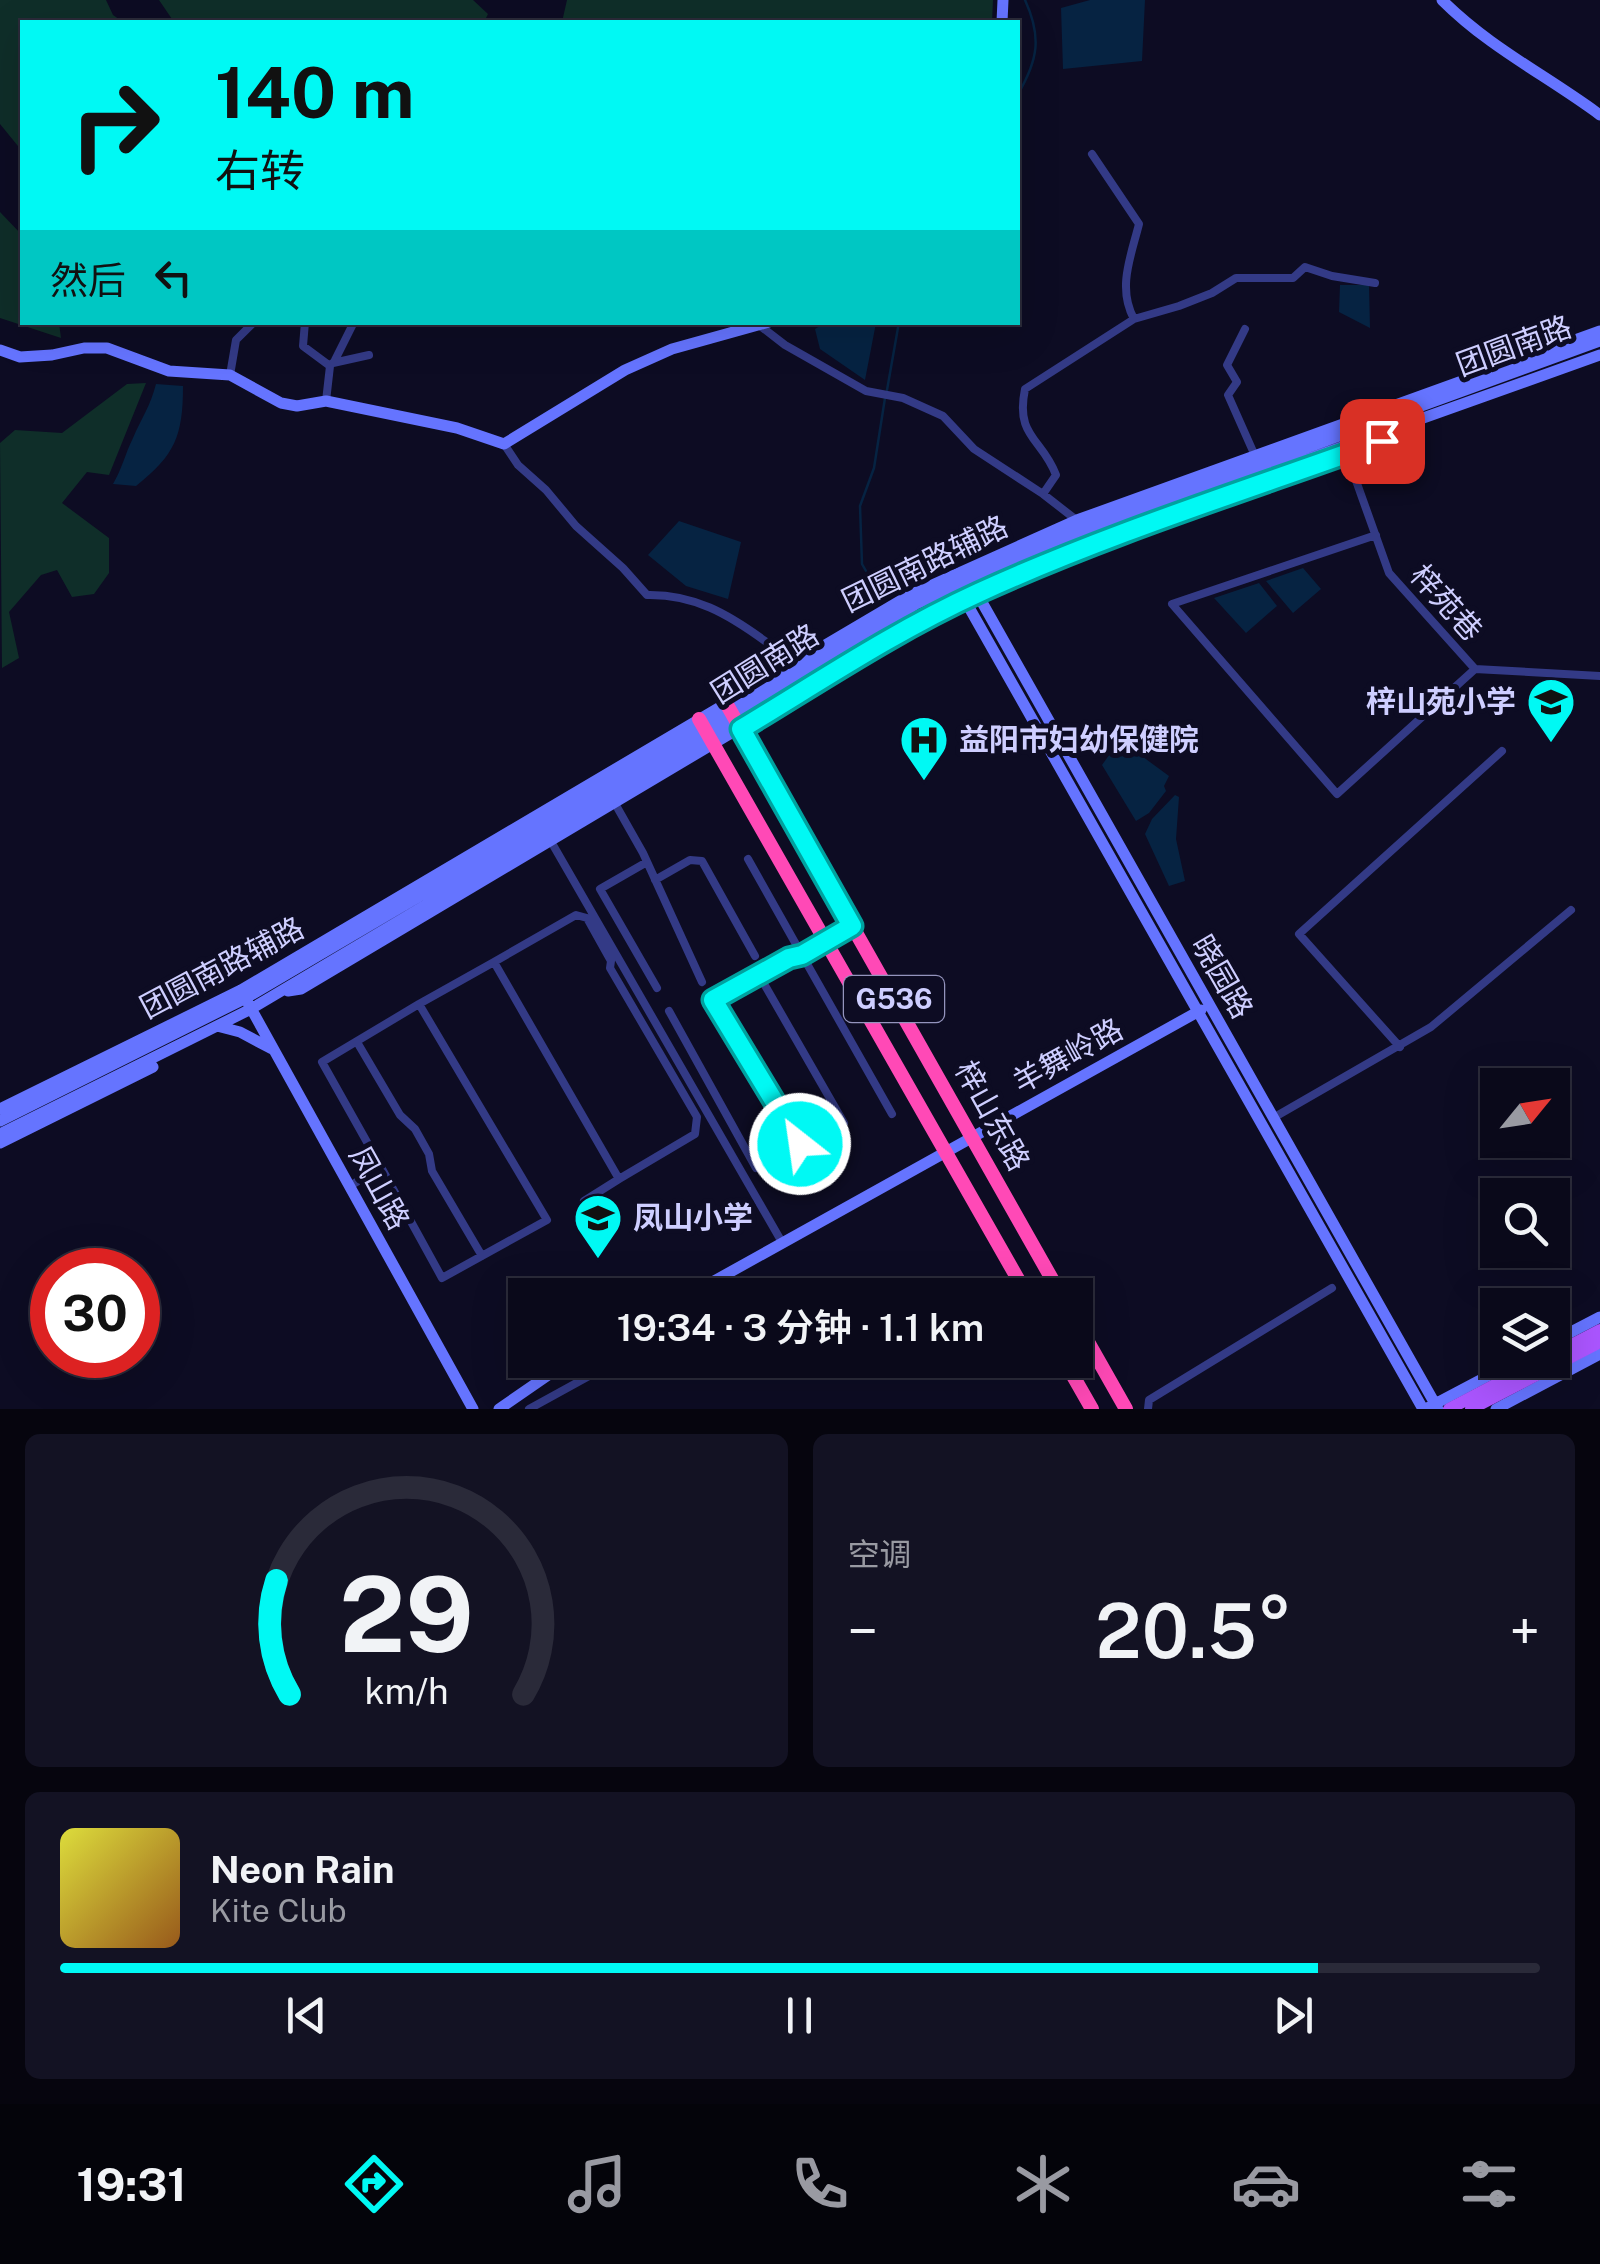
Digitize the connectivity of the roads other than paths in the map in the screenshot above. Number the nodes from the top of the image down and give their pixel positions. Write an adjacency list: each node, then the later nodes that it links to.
1 (1442, 0): 2 (street)
2 (1600, 115)
3 (1092, 154): 5 (street)
4 (1374, 283): 5 (street)
5 (1134, 318): 24 (street)
6 (251, 325): 19 (street)
7 (305, 325): 17 (street)
8 (352, 325): 17 (street)
9 (760, 325): 21 (street)
10 (765, 325): 24 (street)
11 (1245, 328): 23 (street)
12 (1600, 330): 23 (street)
13 (1600, 341): 23 (street, 团圆南路)
14 (0, 350): 19 (street)
15 (369, 355): 17 (street)
16 (1600, 355): 22 (street, 团圆南路)
17 (333, 363): 20 (street)
18 (1600, 364): 22 (street)
19 (230, 375): 20 (street)
20 (326, 401): 21 (street)
21 (504, 444): 30 (street)
22 (1345, 450): 26 (street, 梓苑巷); 27 (street, 团圆南路)
23 (1257, 461): 25 (street, 团圆南路)
24 (1044, 494): 25 (street)
25 (1081, 524): 27 (street, 团圆南路)
26 (1376, 534): 31 (street, 梓苑巷); 31 (street)
27 (964, 586): 28 (street, 团圆南路辅路); 29 (street, 团圆南路); 30 (street, 团圆南路辅路); 52 (street, 晓园路)
28 (901, 632): 29 (street); 33 (street, 团圆南路辅路)
29 (878, 636): 33 (street, 团圆南路)
30 (795, 668): 33 (street, 团圆南路)
31 (1476, 669): 32 (street, 梓苑巷)
32 (1600, 676)
33 (734, 717): 34 (street, 团圆南路辅路); 34 (street, 团圆南路辅路); 42 (highway, 梓山东路 / G536)
34 (707, 733): 36 (street, 团圆南路); 43 (highway, 梓山东路 / G536); 50 (street, 团圆南路辅路)
35 (1502, 751): 56 (street)
36 (613, 800): 37 (street, 团圆南路); 39 (street)
37 (549, 838): 50 (street, 团圆南路); 71 (street)
38 (748, 859): 44 (street)
39 (647, 862): 40 (street); 49 (street)
40 (656, 880): 45 (street); 48 (street)
41 (1571, 910): 56 (street)
42 (852, 926): 43 (street); 63 (highway, 梓山东路 / G536)
43 (826, 941): 44 (street); 66 (highway, 梓山东路 / G536)
44 (802, 955): 47 (street); 59 (street)
45 (756, 956)
46 (494, 962): 51 (street); 68 (street); 68 (street)
47 (759, 975): 65 (street); 65 (street)
48 (702, 982)
49 (656, 988)
50 (246, 999): 54 (street, 团圆南路); 57 (street, 凤山路); 58 (street, 团圆南路辅路); 61 (street, 团圆南路)
51 (419, 1004): 55 (street); 72 (street)
52 (1204, 1008): 60 (street, 晓园路); 63 (street, 羊舞岭路); 89 (street, 晓园路)
53 (669, 1011): 65 (street)
54 (215, 1027): 57 (street); 62 (street, 团圆南路); 64 (street, 团圆南路辅路)
55 (356, 1042): 67 (street); 72 (street)
56 (1400, 1047): 60 (street)
57 (274, 1051): 69 (street, 凤山路)
58 (0, 1109)
59 (892, 1114)
60 (1273, 1118): 89 (street, 晓园路)
61 (0, 1121)
62 (0, 1134)
63 (973, 1139): 66 (street, 羊舞岭路); 75 (highway, 梓山东路 / G536)
64 (0, 1143)
65 (800, 1144)
66 (947, 1154): 71 (street, 羊舞岭路); 74 (highway, 梓山东路 / G536)
67 (381, 1166): 69 (street); 72 (street)
68 (619, 1179): 70 (street)
69 (350, 1186): 90 (street, 凤山路)
70 (584, 1200)
71 (783, 1244): 73 (street, 羊舞岭路)
72 (482, 1256)
73 (720, 1278)
74 (1017, 1278)
75 (1051, 1278)
76 (1332, 1288): 95 (street)
77 (1600, 1317): 79 (street)
78 (1600, 1330): 81 (main road)
79 (1570, 1333)
80 (1600, 1342): 96 (main road)
81 (1570, 1345)
82 (1093, 1351): 94 (highway)
83 (1600, 1354): 97 (street)
84 (544, 1378): 91 (street)
85 (585, 1378): 92 (street)
86 (1074, 1378): 93 (highway)
87 (1486, 1378): 89 (street)
88 (1502, 1378): 89 (main road)
89 (1434, 1408)
90 (473, 1409)
91 (499, 1409)
92 (529, 1409)
93 (1092, 1409)
94 (1126, 1409)
95 (1148, 1409)
96 (1471, 1409)
97 (1496, 1409)

